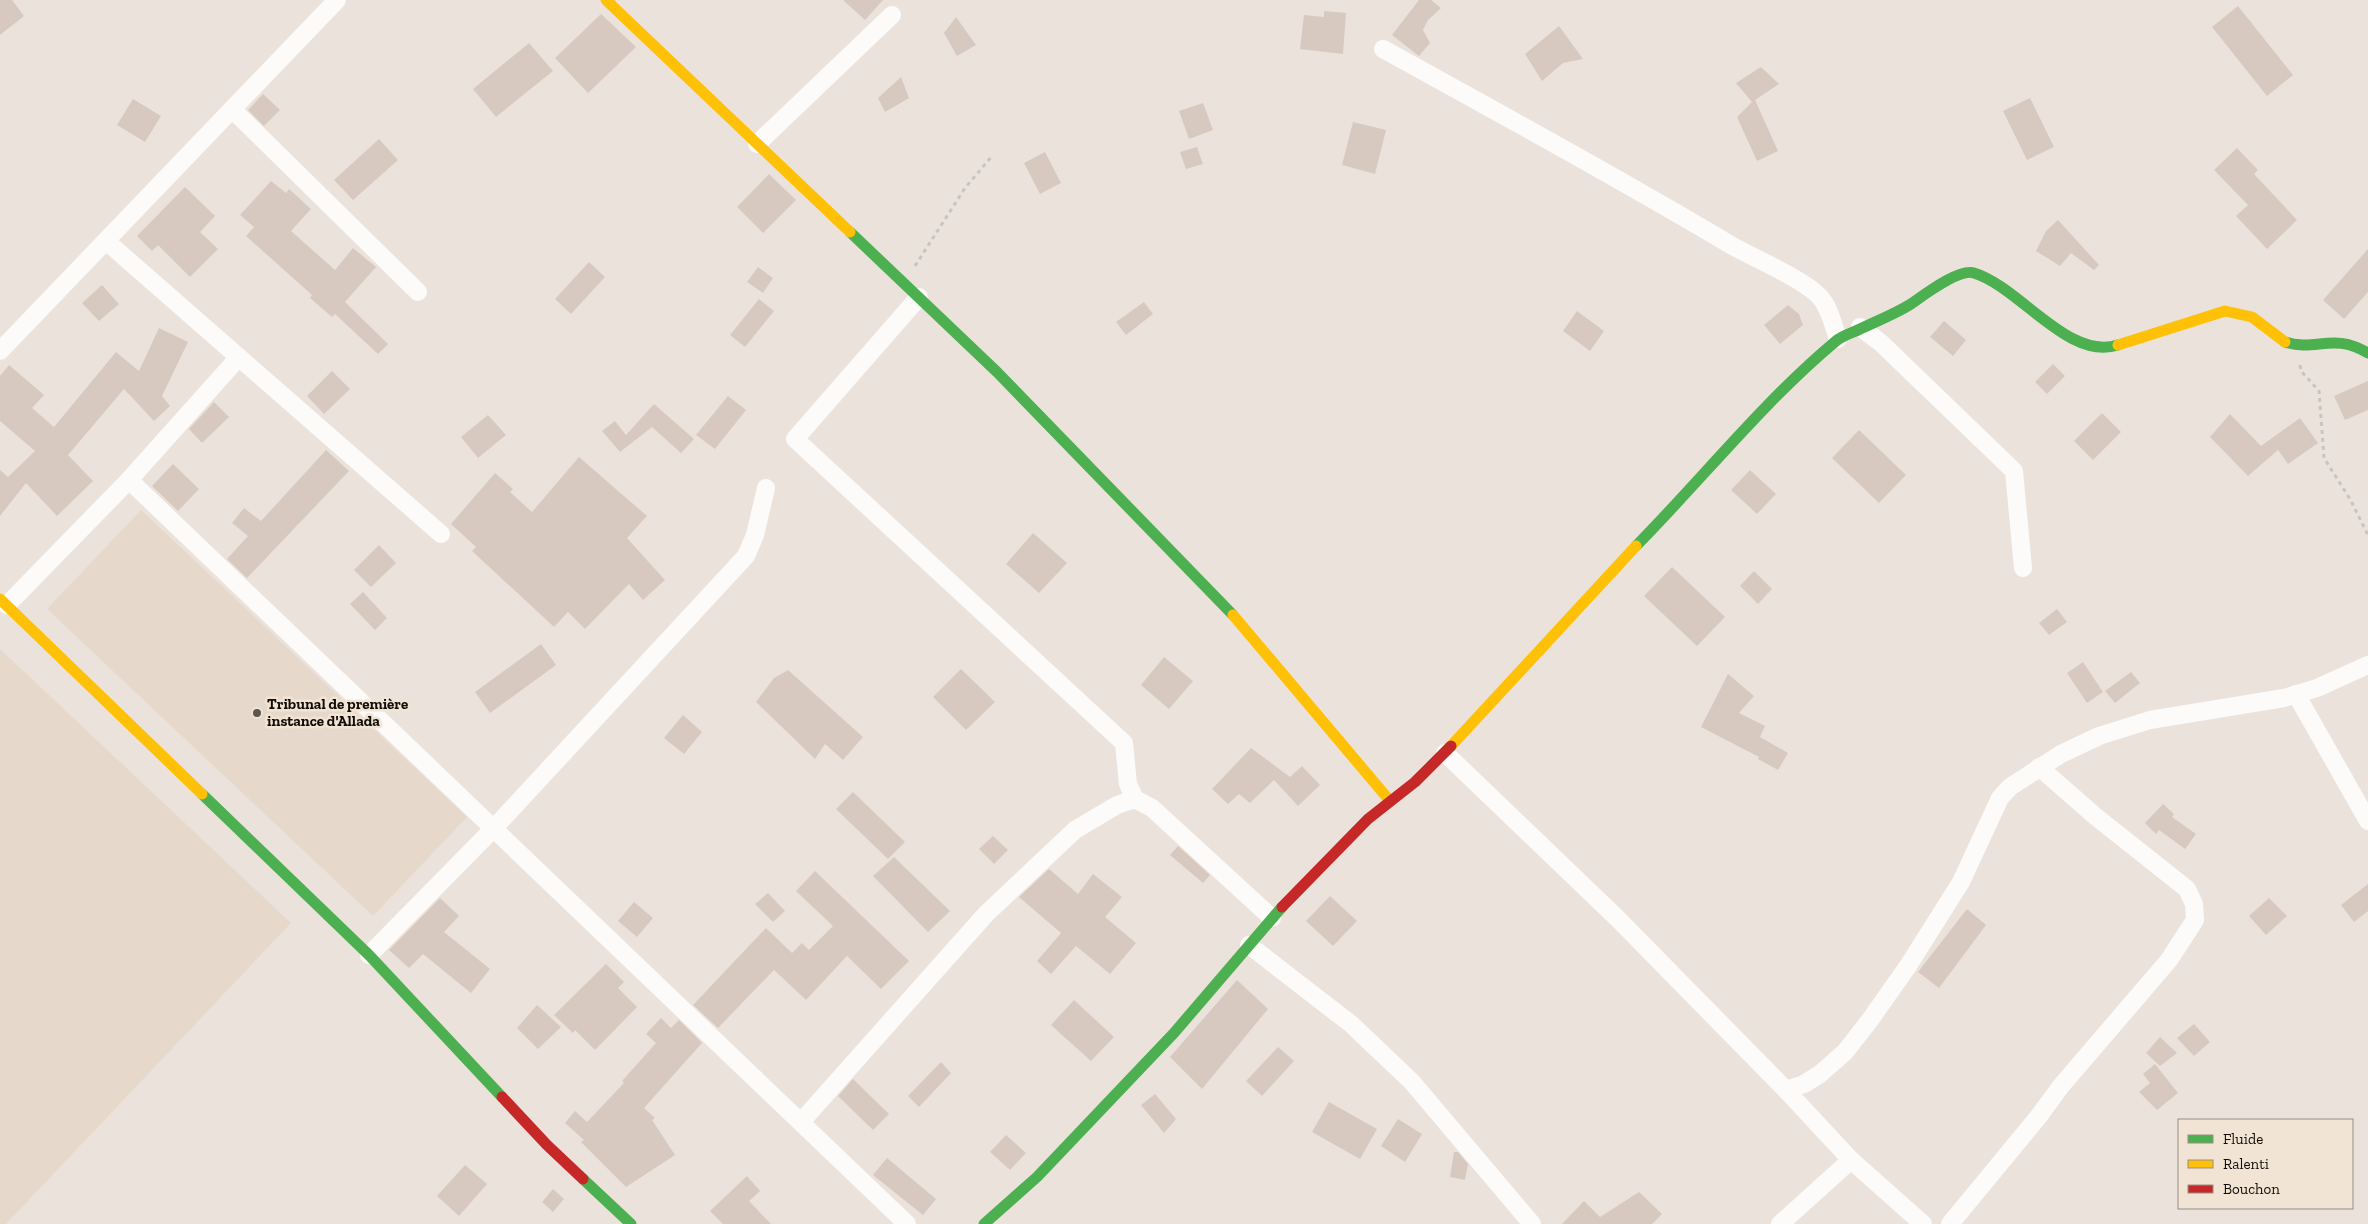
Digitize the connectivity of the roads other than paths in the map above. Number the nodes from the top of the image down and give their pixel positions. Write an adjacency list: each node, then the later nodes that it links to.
1 (337, 0): 5 (street)
2 (606, 0): 6 (street)
3 (892, 16): 6 (street)
4 (1383, 49): 11 (street)
5 (232, 109): 7 (street); 8 (street)
6 (757, 144): 9 (street)
7 (106, 241): 12 (street); 14 (street)
8 (418, 292)
9 (919, 297): 24 (street); 25 (street)
10 (1860, 327): 11 (street); 13 (street); 18 (street)
11 (1838, 338): 22 (street)
12 (0, 351)
13 (2368, 353)
14 (239, 357): 15 (street); 17 (street)
15 (129, 480): 19 (street); 27 (street)
16 (766, 488): 27 (street)
17 (441, 534)
18 (2023, 568)
19 (4, 602): 30 (street)
20 (2368, 665): 21 (street)
21 (2296, 694): 23 (street); 26 (street)
22 (1445, 753): 25 (street); 31 (street)
23 (2039, 767): 31 (street); 40 (street)
24 (1135, 799): 28 (street); 32 (street)
25 (1390, 801): 28 (street)
26 (2368, 821)
27 (494, 828): 30 (street); 32 (street)
28 (1272, 918): 29 (street)
29 (1249, 945): 36 (street); 37 (street)
30 (369, 955): 34 (street)
31 (1786, 1090): 33 (street)
32 (801, 1122): 35 (street)
33 (1851, 1160): 38 (street); 39 (street)
34 (631, 1224)
35 (907, 1224)
36 (984, 1224)
37 (1532, 1224)
38 (1780, 1224)
39 (1923, 1224)
40 (1950, 1224)

